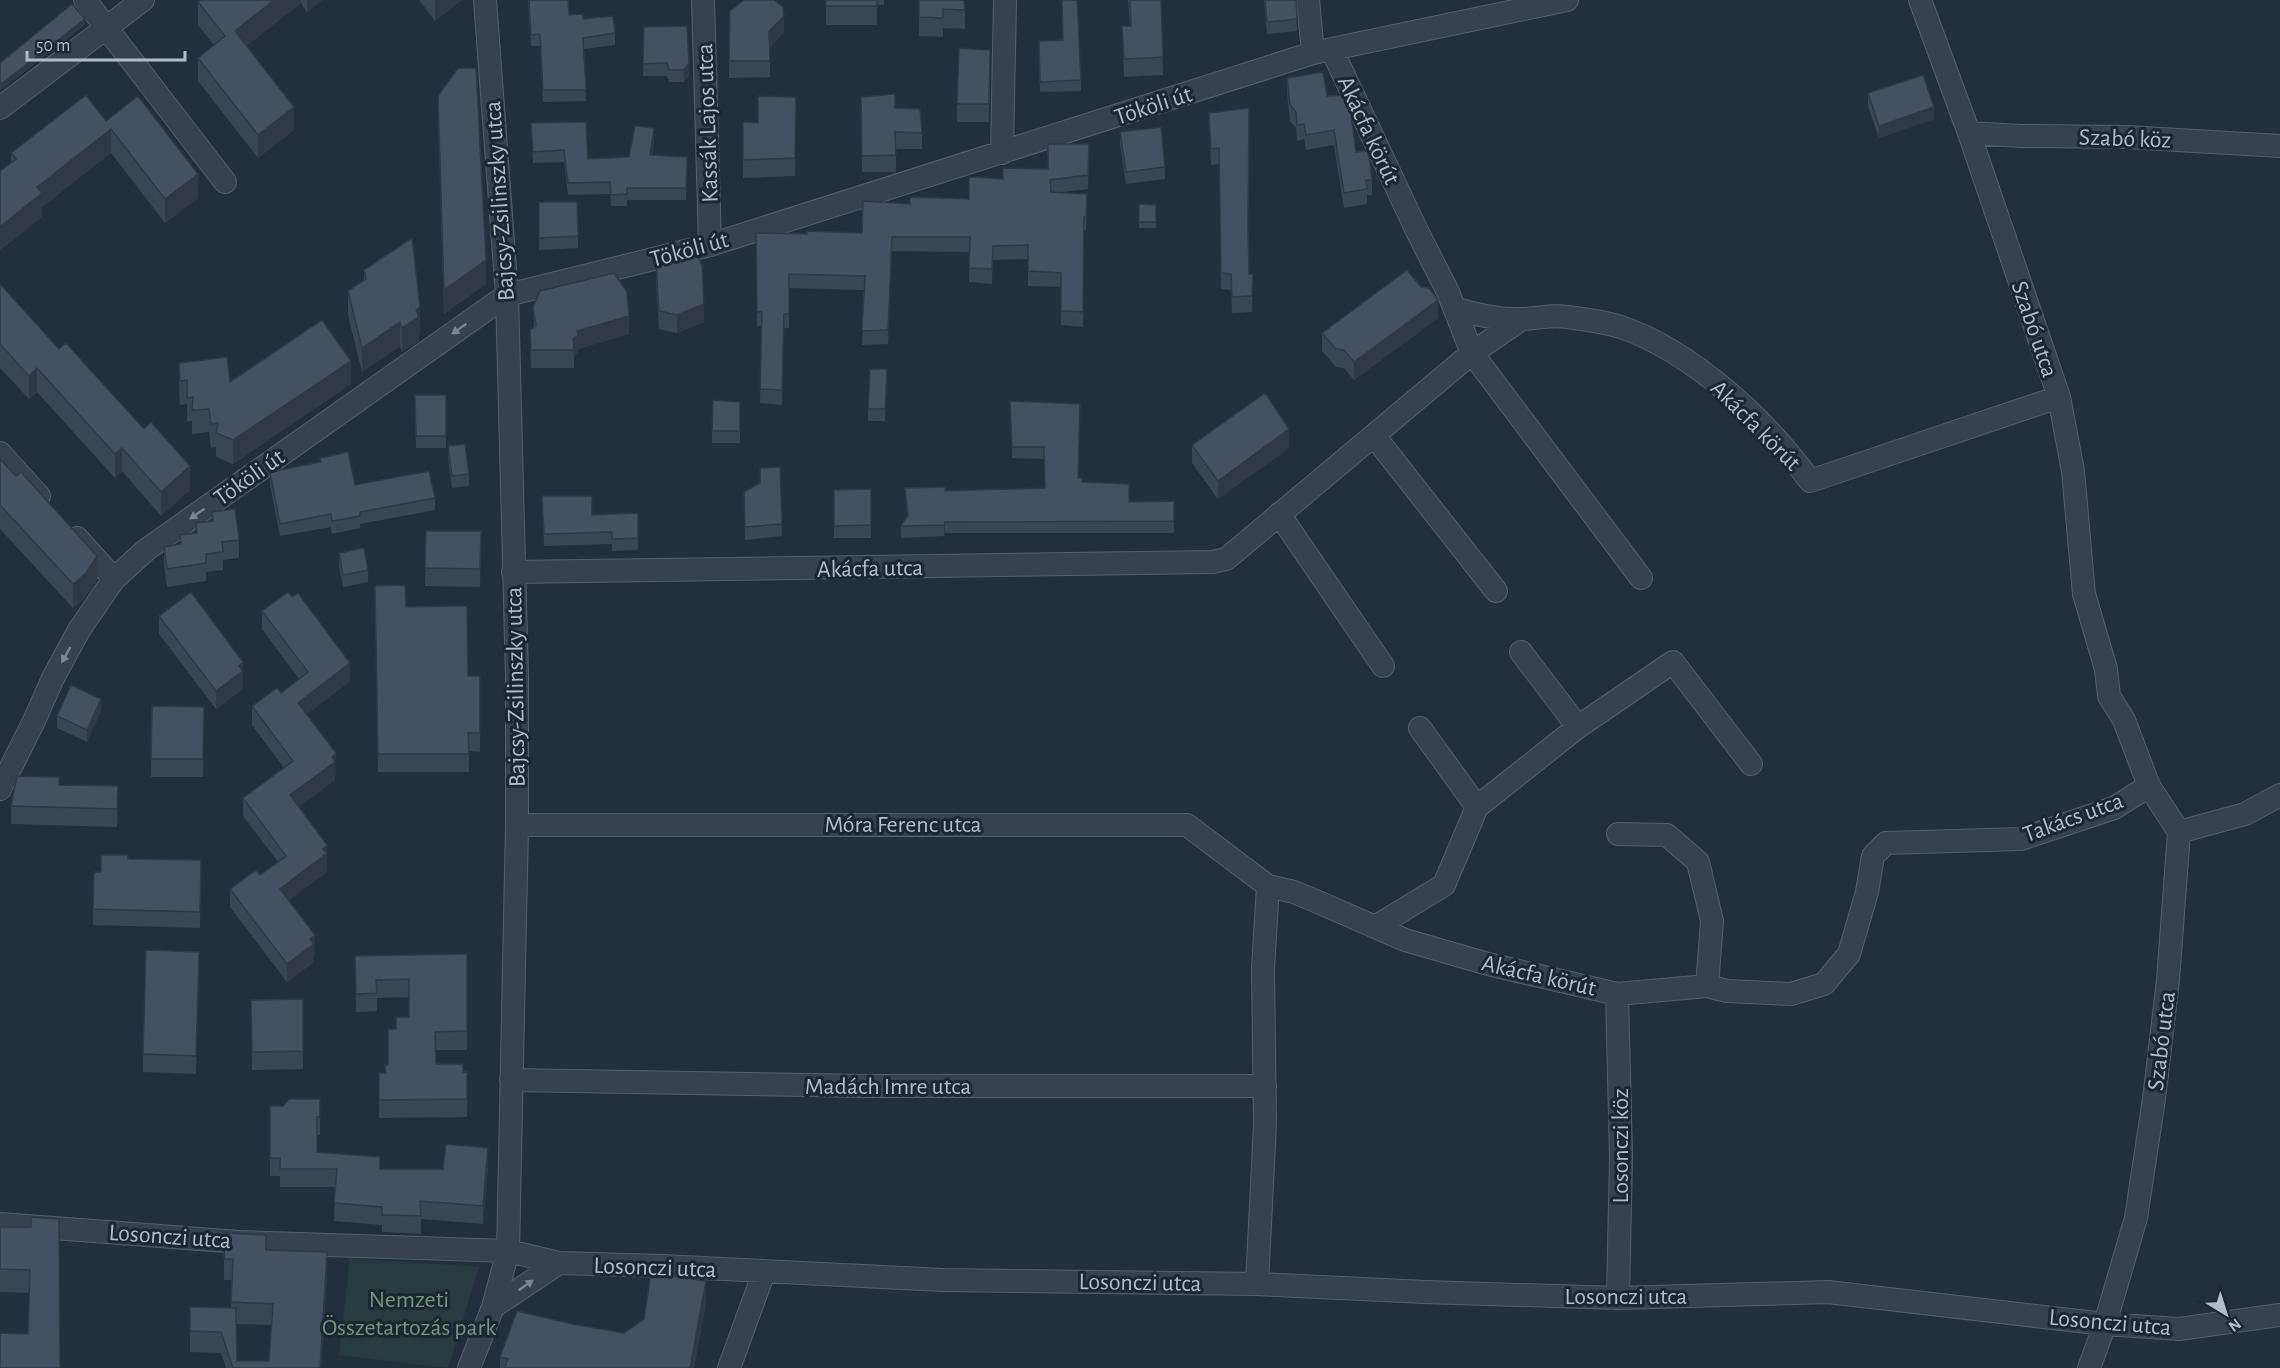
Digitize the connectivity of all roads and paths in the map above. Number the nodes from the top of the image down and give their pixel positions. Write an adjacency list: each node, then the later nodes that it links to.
1 (85, 0): 9 (street)
2 (143, 0): 9 (street)
3 (485, 0): 17 (street, Bajcsy-Zsilinszky utca)
4 (703, 0): 16 (street, Kassák Lajos utca)
5 (1005, 0): 14 (street)
6 (1308, 0): 10 (street, Akácfa körút)
7 (1566, 0): 10 (street, Tököli út)
8 (1920, 0): 12 (street, Szabó utca)
9 (105, 28): 11 (street); 15 (street)
10 (1322, 52): 14 (street, Tököli út); 18 (street, Akácfa körút)
11 (0, 108)
12 (1969, 133): 13 (street, Szabó köz); 21 (street, Szabó utca)
13 (2280, 146)
14 (1002, 153): 16 (street, Tököli út)
15 (225, 182)
16 (710, 245): 17 (street, Tököli út)
17 (507, 295): 25 (street, Bajcsy-Zsilinszky utca); 27 (street, Tököli út, one-way to 27)
18 (1454, 308): 19 (street, Akácfa körút); 20 (street, Akácfa körút)
19 (1522, 319): 20 (street); 21 (street, Akácfa körút)
20 (1472, 353): 22 (street); 26 (street, Akácfa körút)
21 (2059, 397): 34 (street, Szabó utca)
22 (1375, 437): 24 (street); 28 (street)
23 (0, 453): 27 (street)
24 (1279, 514): 25 (street, Akácfa utca); 30 (street)
25 (513, 572): 38 (street, Bajcsy-Zsilinszky utca)
26 (1641, 578)
27 (114, 579): 35 (street, Tököli út, one-way to 35)
28 (1496, 591)
29 (1521, 652): 31 (street)
30 (1383, 666)
31 (1578, 727): 33 (street); 37 (street)
32 (1420, 728): 37 (street)
33 (1751, 764)
34 (2149, 786): 39 (street, Szabó utca); 41 (street, Takács utca)
35 (0, 789)
36 (2280, 795): 39 (street)
37 (1477, 807): 43 (street)
38 (517, 825): 42 (street, Móra Ferenc utca); 46 (street, Bajcsy-Zsilinszky utca)
39 (2179, 832): 56 (street, Szabó utca)
40 (1618, 834): 44 (street)
41 (1886, 843): 44 (street, Akácfa körút)
42 (1268, 886): 43 (street, Akácfa körút); 47 (street)
43 (1376, 927): 45 (street, Akácfa körút)
44 (1707, 986): 45 (street, Akácfa körút)
45 (1617, 994): 53 (street, Losonczi köz)
46 (511, 1080): 47 (street, Madách Imre utca); 49 (street, Bajcsy-Zsilinszky utca)
47 (1266, 1086): 52 (street)
48 (0, 1224): 49 (street, Losonczi utca)
49 (508, 1251): 50 (street, Losonczi utca); 54 (street, Bajcsy-Zsilinszky utca)
50 (559, 1263): 51 (street, Losonczi utca); 54 (street, one-way to 50)
51 (764, 1272): 52 (street, Losonczi utca); 58 (street)
52 (1257, 1284): 53 (street, Losonczi utca)
53 (1618, 1298): 56 (street, Losonczi utca)
54 (494, 1306): 57 (street, Bajcsy-Zsilinszky utca)
55 (2280, 1315): 56 (street, Losonczi utca)
56 (2105, 1324): 59 (street, Szabó utca)
57 (469, 1368)
58 (729, 1368)
59 (2089, 1368)

